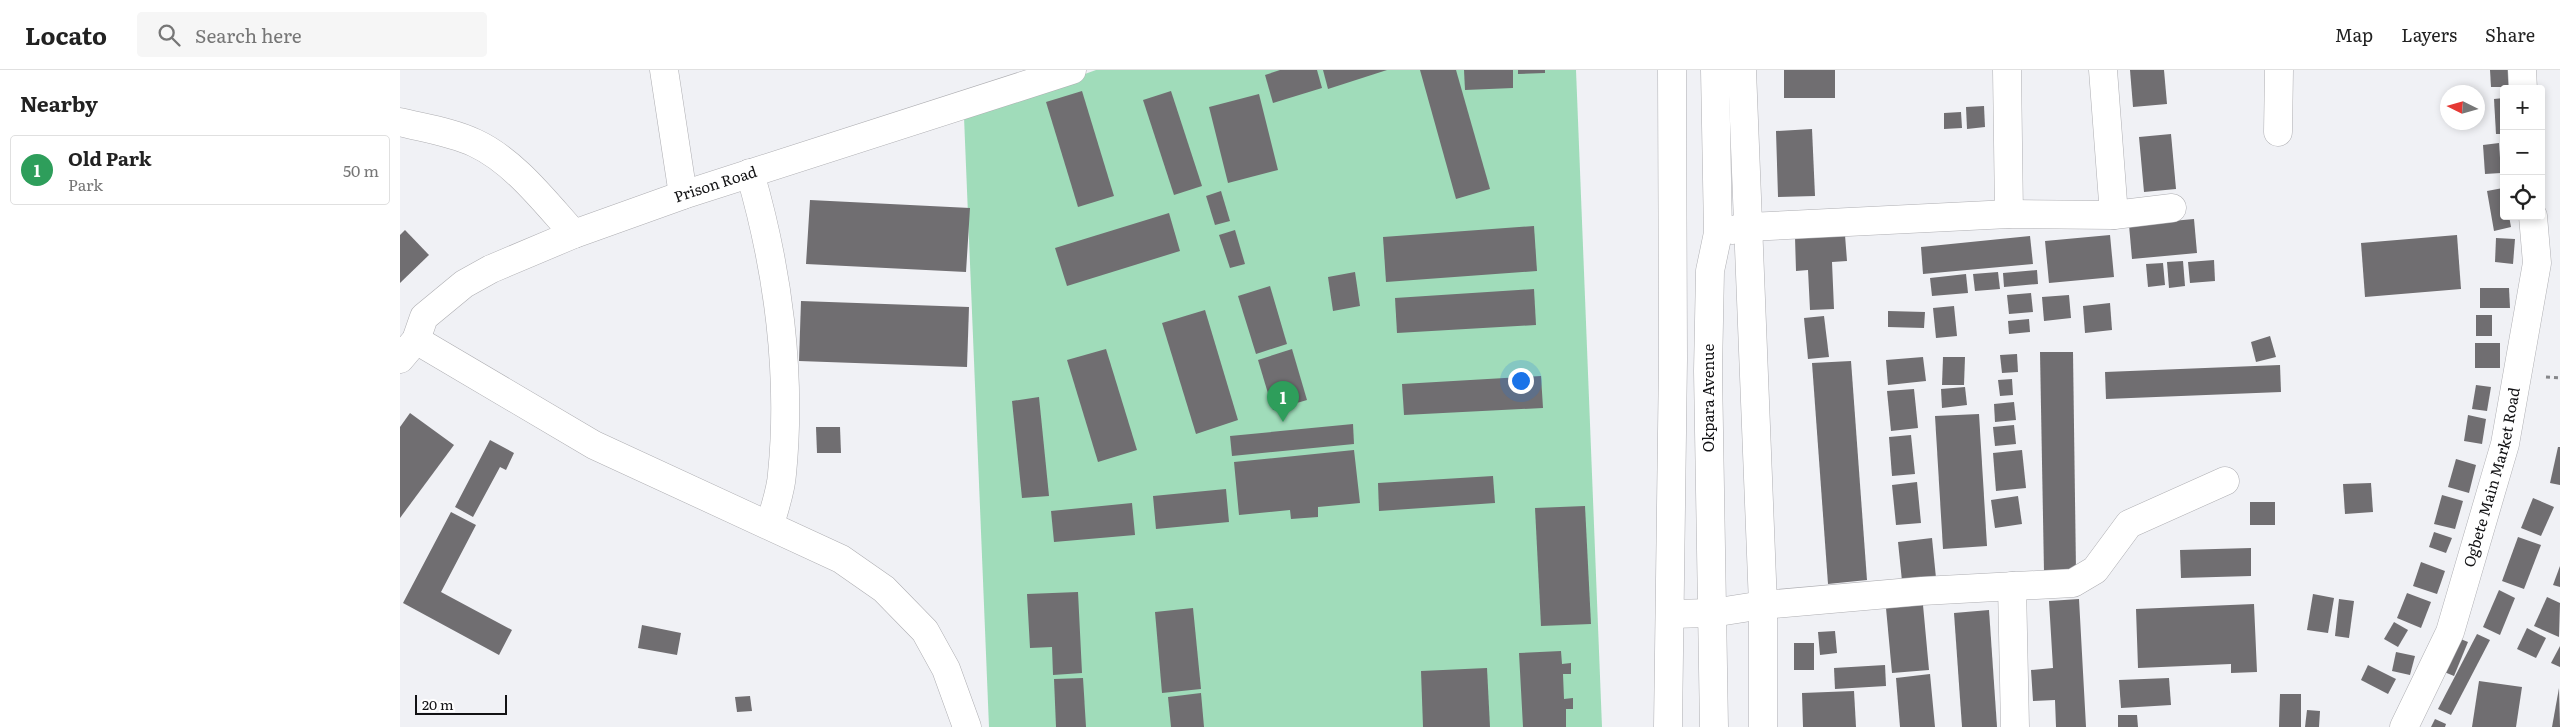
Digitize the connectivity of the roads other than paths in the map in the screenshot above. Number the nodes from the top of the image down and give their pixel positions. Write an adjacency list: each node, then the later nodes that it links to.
1 (664, 70): 14 (street)
2 (1072, 70): 13 (street, Prison Road)
3 (1672, 70): 28 (street)
4 (1714, 70): 20 (street, Okpara Avenue)
5 (1742, 70): 19 (street)
6 (2007, 70): 16 (street)
7 (2103, 70): 17 (street)
8 (2279, 70): 12 (street)
9 (2522, 70): 10 (street)
10 (2523, 85)
11 (400, 122): 21 (street)
12 (2278, 132)
13 (750, 173): 14 (street, Prison Road); 24 (street)
14 (683, 195): 21 (street, Prison Road)
15 (2172, 208): 17 (street)
16 (2009, 214): 17 (street); 19 (street)
17 (2114, 215)
18 (2533, 220): 34 (street, Ogbete Main Market Road)
19 (1748, 227): 20 (street); 26 (street)
20 (1718, 233): 27 (street, Okpara Avenue)
21 (574, 234): 22 (street, Prison Road)
22 (408, 350): 24 (street)
23 (2225, 481): 25 (street)
24 (770, 525): 29 (street)
25 (2012, 586): 26 (street); 33 (street)
26 (1763, 604): 27 (street); 32 (street)
27 (1712, 613): 28 (street); 31 (street, Okpara Avenue)
28 (1670, 614): 30 (street)
29 (967, 727)
30 (1668, 727)
31 (1714, 727)
32 (1763, 727)
33 (2015, 727)
34 (2404, 727)

